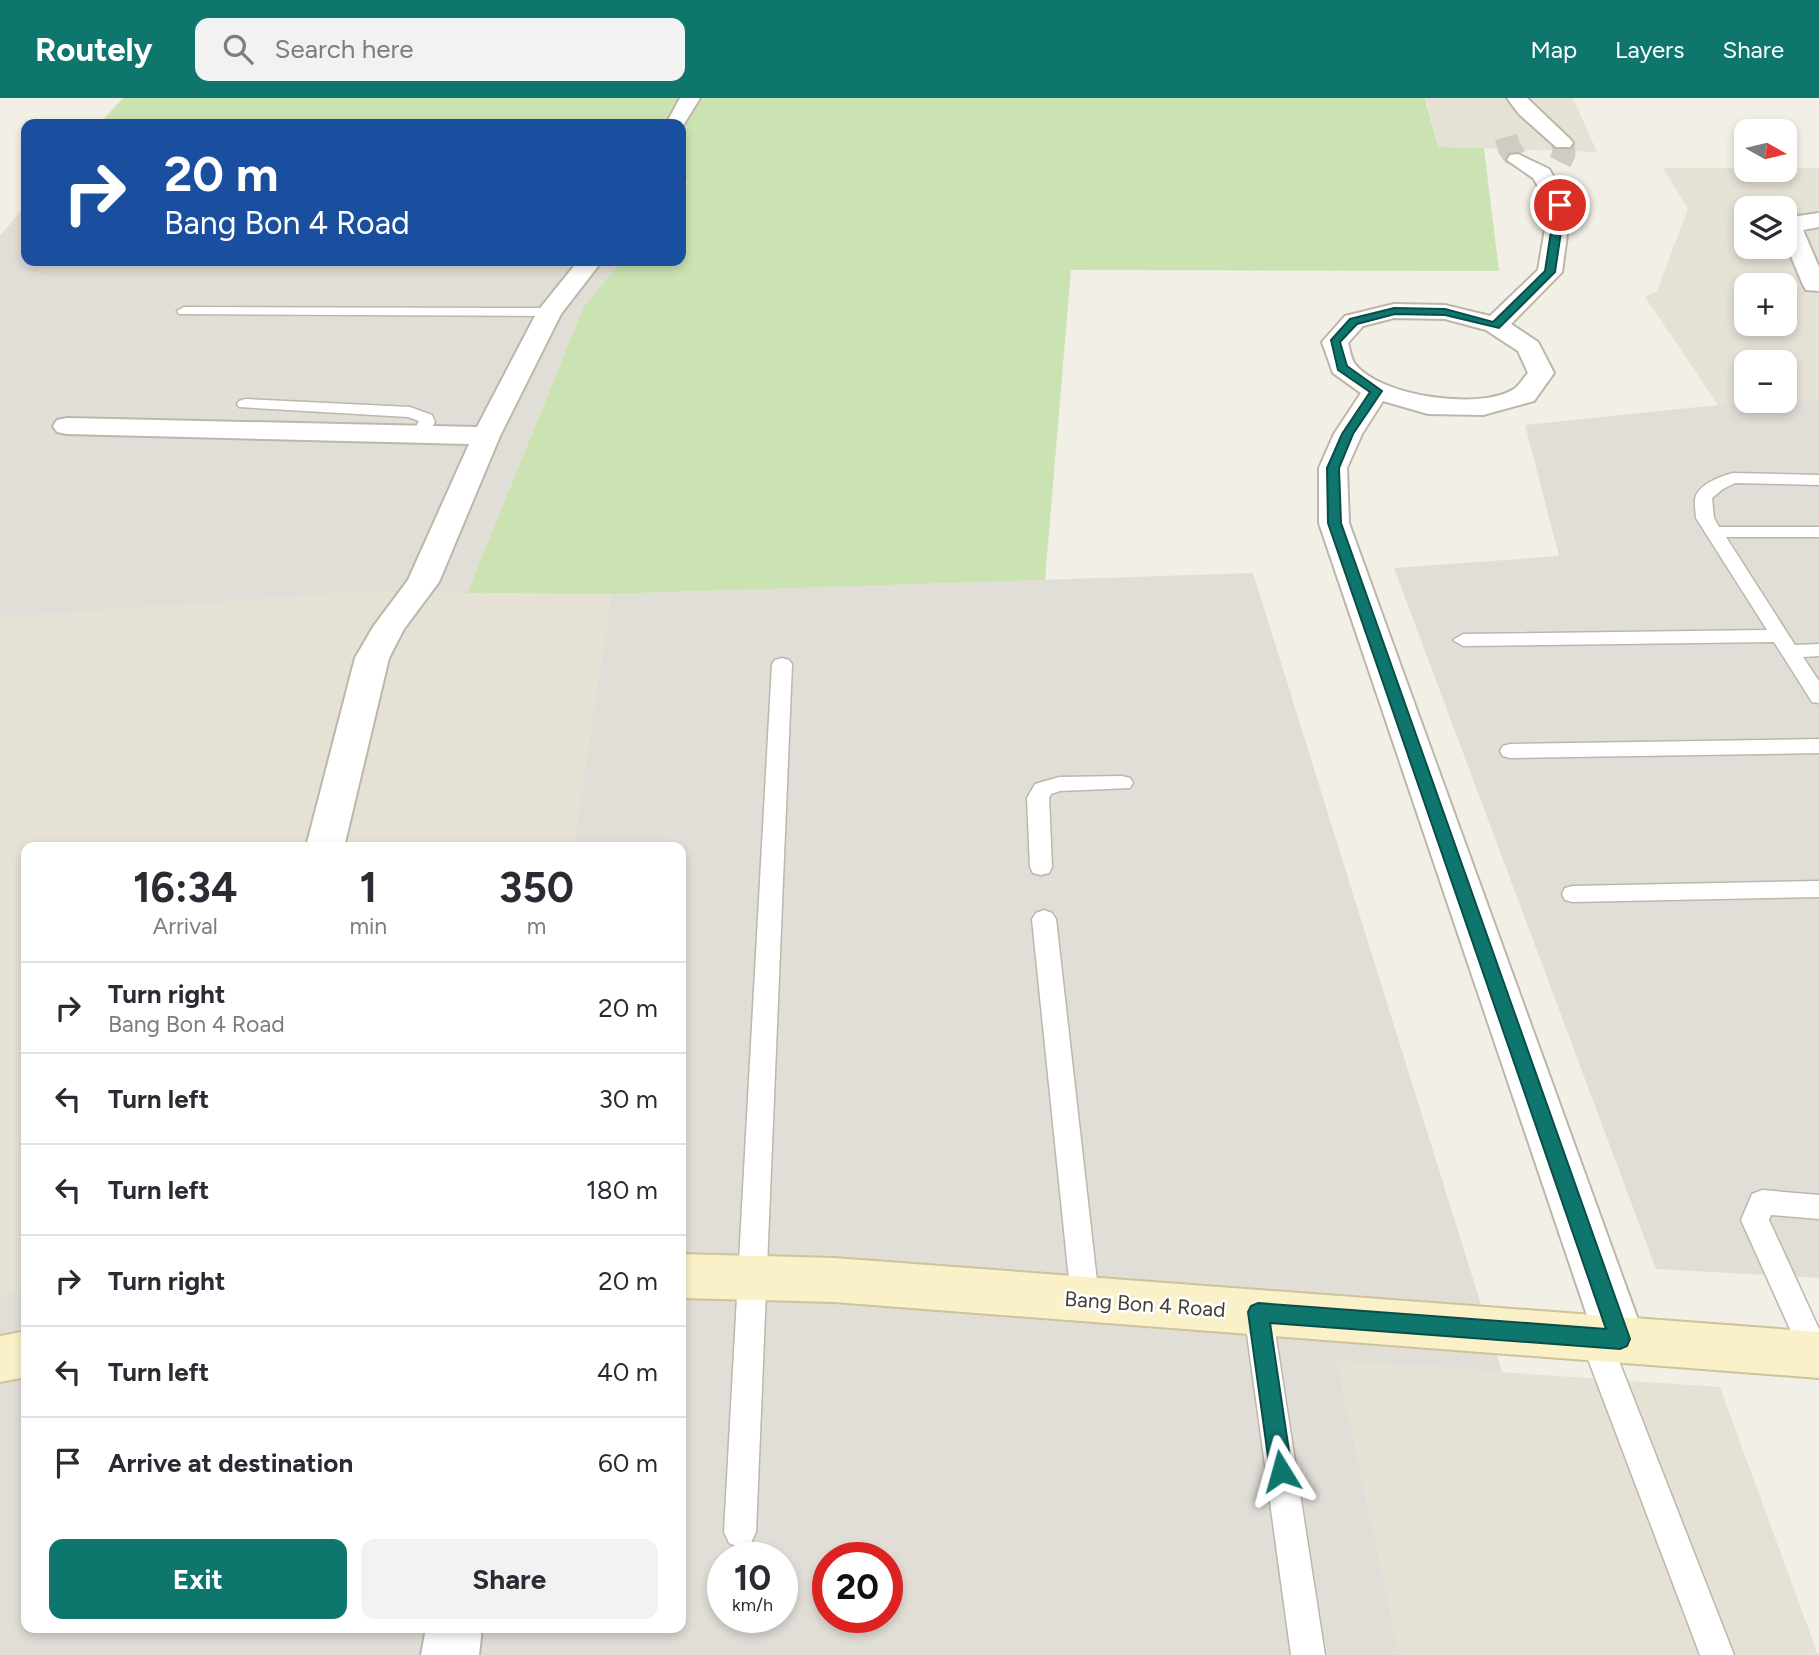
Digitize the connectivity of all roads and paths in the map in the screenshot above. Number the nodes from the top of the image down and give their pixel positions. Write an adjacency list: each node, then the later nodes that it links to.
1 (691, 98): 3 (street)
2 (1520, 103): 4 (street); 6 (street)
3 (679, 119)
4 (1509, 123)
5 (1518, 160): 6 (street)
6 (1554, 160): 12 (street)
7 (1819, 220): 9 (street)
8 (586, 266): 11 (street)
9 (1815, 285)
10 (184, 311): 11 (lane)
11 (549, 312): 17 (street)
12 (1495, 326): 13 (street); 13 (street)
13 (1376, 391): 39 (street)
14 (245, 404): 16 (lane)
15 (66, 426): 16 (street)
16 (420, 434): 17 (street)
17 (486, 436): 29 (street)
18 (1819, 480): 19 (lane)
19 (1714, 532): 20 (lane); 22 (lane)
20 (1819, 532)
21 (1463, 640): 22 (lane)
22 (1784, 643): 23 (lane); 25 (lane)
23 (1819, 650)
24 (782, 664): 36 (lane)
25 (1819, 697)
26 (1819, 746): 27 (lane)
27 (1510, 751)
28 (1122, 783): 30 (lane)
29 (326, 842)
30 (1041, 867)
31 (1819, 889): 32 (lane)
32 (1573, 894)
33 (1044, 919): 37 (lane)
34 (1819, 1207): 41 (lane)
35 (686, 1276): 36 (street, Bang Bon 4 Road)
36 (752, 1278): 37 (street, Bang Bon 4 Road); 43 (lane)
37 (1085, 1299): 38 (street, Bang Bon 4 Road)
38 (1258, 1312): 39 (street, Bang Bon 4 Road); 46 (lane)
39 (1607, 1339): 41 (street, Bang Bon 4 Road); 47 (lane)
40 (21, 1355): 42 (street)
41 (1817, 1355)
42 (0, 1359)
43 (740, 1532)
44 (453, 1633): 45 (street)
45 (450, 1655)
46 (1308, 1655)
47 (1717, 1655)

